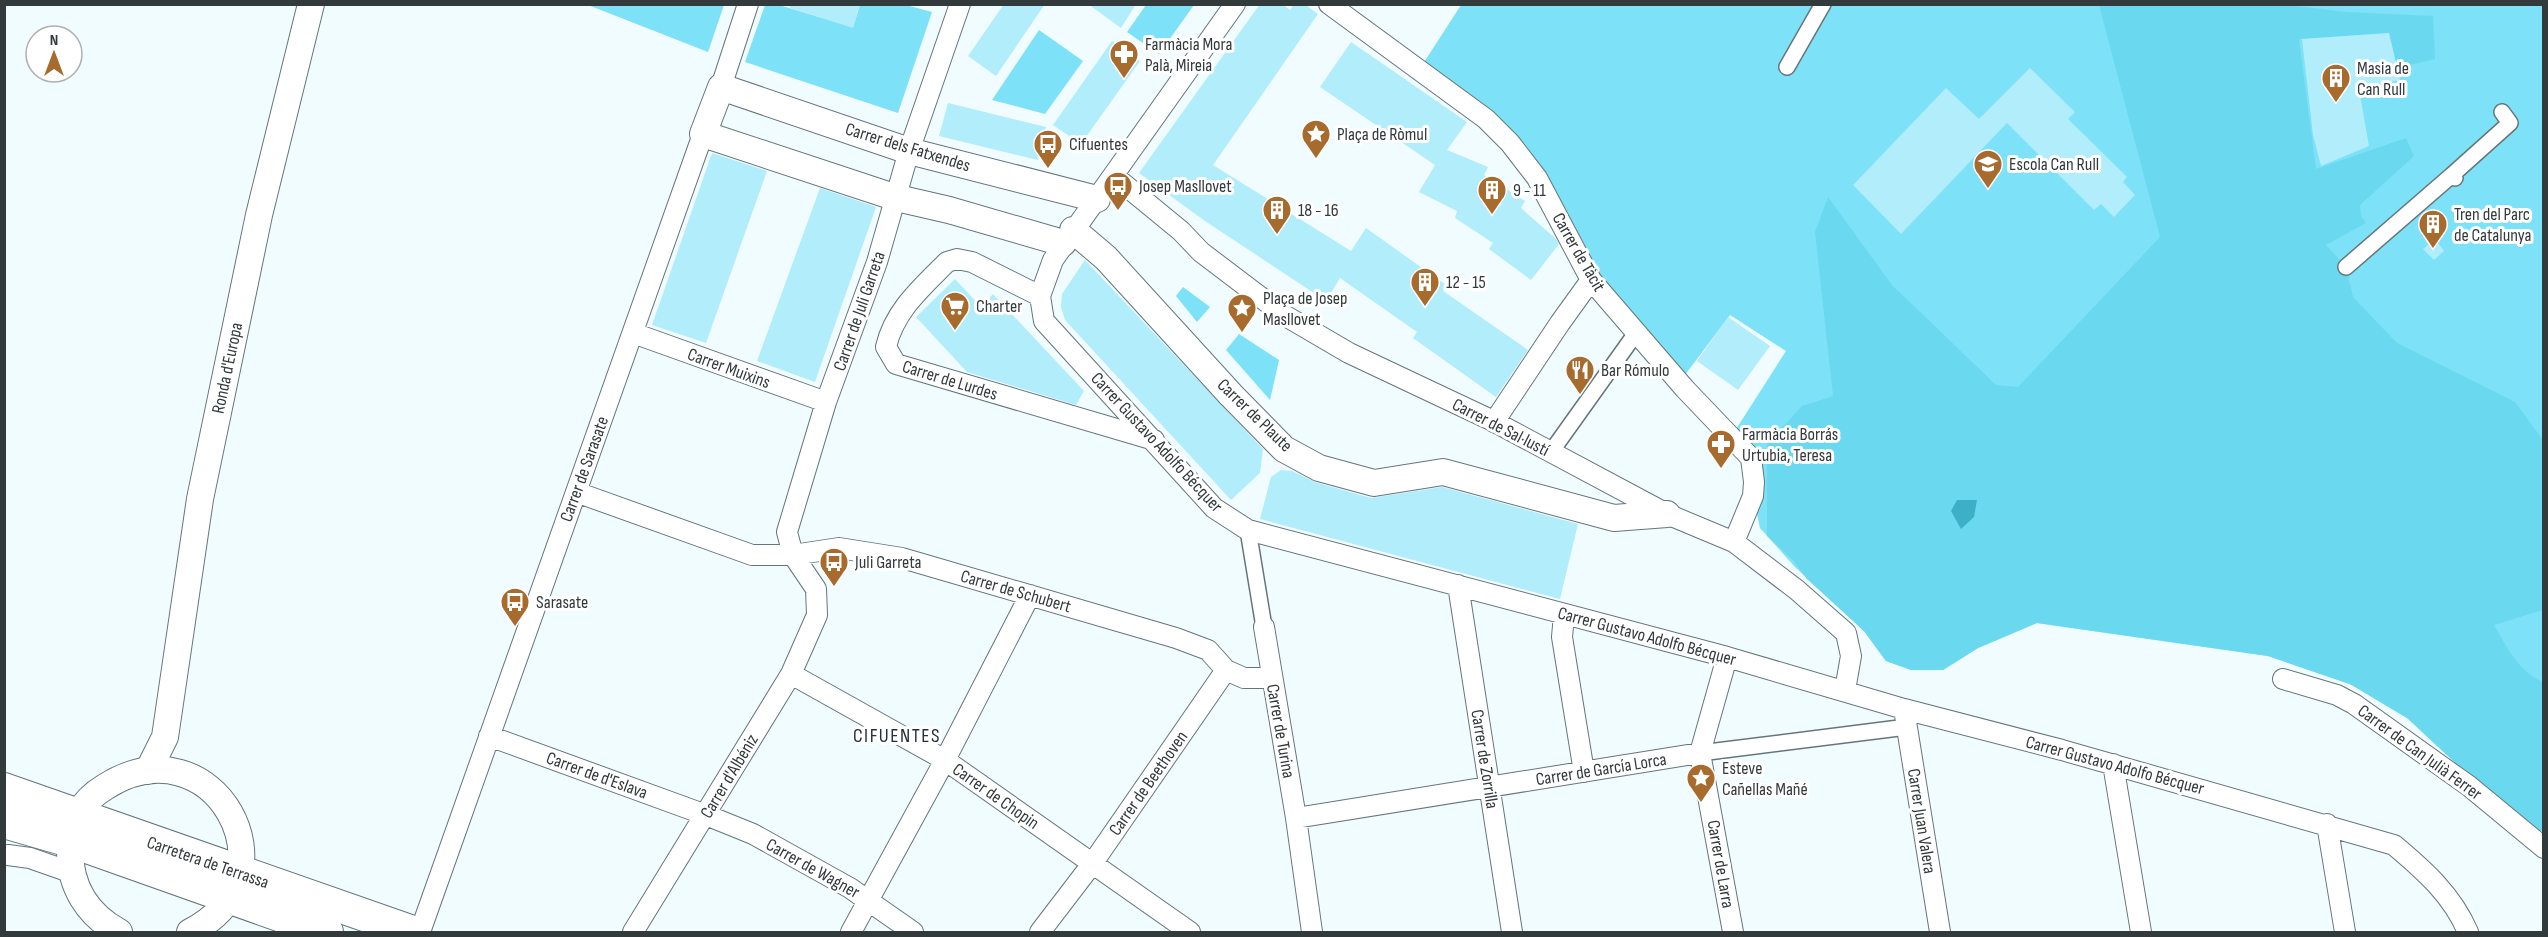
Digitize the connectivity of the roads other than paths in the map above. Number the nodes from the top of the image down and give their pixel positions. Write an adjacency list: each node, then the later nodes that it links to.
1 (311, 4): 43 (street, Ronda d'Europa)
2 (748, 4): 8 (street, Carrer de Sarasate)
3 (960, 4): 11 (street, Carrer de Juli Garreta)
4 (1235, 4): 12 (street)
5 (1329, 4): 17 (street, Carrer de Tàcit)
6 (1823, 4): 7 (street)
7 (1787, 67)
8 (721, 87): 10 (street, Carrer de Sarasate); 11 (street, Carrer dels Fatxendes)
9 (2502, 112): 16 (street)
10 (704, 134): 13 (street); 19 (street, Carrer de Sarasate)
11 (909, 151): 13 (street, Carrer de Juli Garreta); 14 (street, Carrer dels Fatxendes)
12 (1114, 176): 14 (street); 22 (street, Carrer de Sal·lustí)
13 (897, 198): 15 (street); 21 (street, Carrer de Juli Garreta)
14 (1097, 199): 15 (street)
15 (1068, 237): 18 (street); 26 (street, Carrer de Plaute)
16 (2346, 267)
17 (1591, 280): 20 (street, Carrer de Tàcit); 22 (street)
18 (1040, 301): 23 (street, Carrer Gustavo Adolfo Bécquer); 23 (street, Carrer de Lurdes)
19 (633, 333): 21 (street, Carrer Muixins); 25 (street, Carrer de Sarasate)
20 (1636, 333): 24 (street); 28 (street, Carrer de Tàcit)
21 (826, 402): 29 (street, Carrer de Juli Garreta)
22 (1494, 422): 24 (street, Carrer de Sal·lustí)
23 (1154, 440): 27 (street, Carrer Gustavo Adolfo Bécquer)
24 (1551, 452): 26 (street, Carrer de Sal·lustí)
25 (576, 492): 29 (street, Carrer de Schubert); 42 (street, Carrer de Sarasate)
26 (1667, 514): 28 (street, Carrer de Sal·lustí)
27 (1248, 530): 30 (street, Carrer Gustavo Adolfo Bécquer); 34 (street, Carrer de Turina)
28 (1734, 542): 40 (street, Carrer de Sal·lustí)
29 (793, 555): 31 (street, Carrer de Schubert); 32 (street, Carrer de Juli Garreta)
30 (1458, 585): 33 (street, Carrer Gustavo Adolfo Bécquer); 50 (street, Carrer de Zorrilla)
31 (1030, 595): 36 (street, Carrer de Schubert); 45 (street)
32 (817, 615): 37 (street, Carrer d'Albéniz)
33 (1564, 615): 35 (street, Carrer Gustavo Adolfo Bécquer); 49 (street)
34 (1264, 627): 38 (street, Carrer de Turina)
35 (1727, 657): 40 (street, Carrer Gustavo Adolfo Bécquer); 44 (street, Carrer de Larra)
36 (1226, 670): 38 (street); 59 (street, Carrer de Beethoven)
37 (791, 674): 45 (street, Carrer de Chopin); 52 (street, Carrer d'Albéniz)
38 (1272, 678): 53 (street, Carrer de Turina)
39 (2283, 679): 57 (street, Carrer de Can Julià Ferrer)
40 (1845, 690): 41 (street, Carrer Gustavo Adolfo Bécquer)
41 (1906, 718): 44 (street, Carrer de García Lorca); 46 (street, Carrer Gustavo Adolfo Bécquer); 75 (street, Carrer Juan Valera)
42 (489, 736): 52 (street, Carrer de d'Eslava); 67 (street, Carrer de Sarasate)
43 (165, 737): 47 (street, Ronda d'Europa); 48 (street)
44 (1700, 753): 49 (street, Carrer de García Lorca); 74 (street, Carrer de Larra)
45 (945, 760): 59 (street, Carrer de Chopin); 61 (street)
46 (2113, 764): 55 (street, Carrer Gustavo Adolfo Bécquer); 76 (street)
47 (148, 771): 48 (street); 56 (street)
48 (180, 771): 60 (street)
49 (1584, 772): 50 (street, Carrer de García Lorca)
50 (1489, 787): 53 (street, Carrer de García Lorca); 73 (street, Carrer de Zorrilla)
51 (4, 789): 56 (main road, Carretera de Terrassa)
52 (706, 814): 61 (street, Carrer de Wagner); 68 (street, Carrer d'Albéniz)
53 (1296, 818): 62 (street, Carrer de Turina)
54 (15, 825): 56 (main road); 58 (street)
55 (2335, 826): 77 (street); 78 (street, Carrer Gustavo Adolfo Bécquer)
56 (74, 828): 58 (street); 60 (main road, Carretera de Terrassa); 63 (street)
57 (2544, 848)
58 (6, 856)
59 (1092, 864): 71 (street, Carrer de Beethoven); 72 (street, Carrer de Chopin)
60 (235, 885): 64 (street); 65 (main road, Carretera de Terrassa); 66 (main road, Carretera de Terrassa)
61 (869, 900): 69 (street); 70 (street, Carrer de Wagner)
62 (1307, 930)
63 (114, 931)
64 (190, 933)
65 (327, 933)
66 (413, 933)
67 (420, 933)
68 (633, 933)
69 (851, 933)
70 (913, 933)
71 (1040, 933)
72 (1190, 933)
73 (1512, 933)
74 (1733, 933)
75 (1940, 933)
76 (2141, 933)
77 (2345, 933)
78 (2468, 933)

